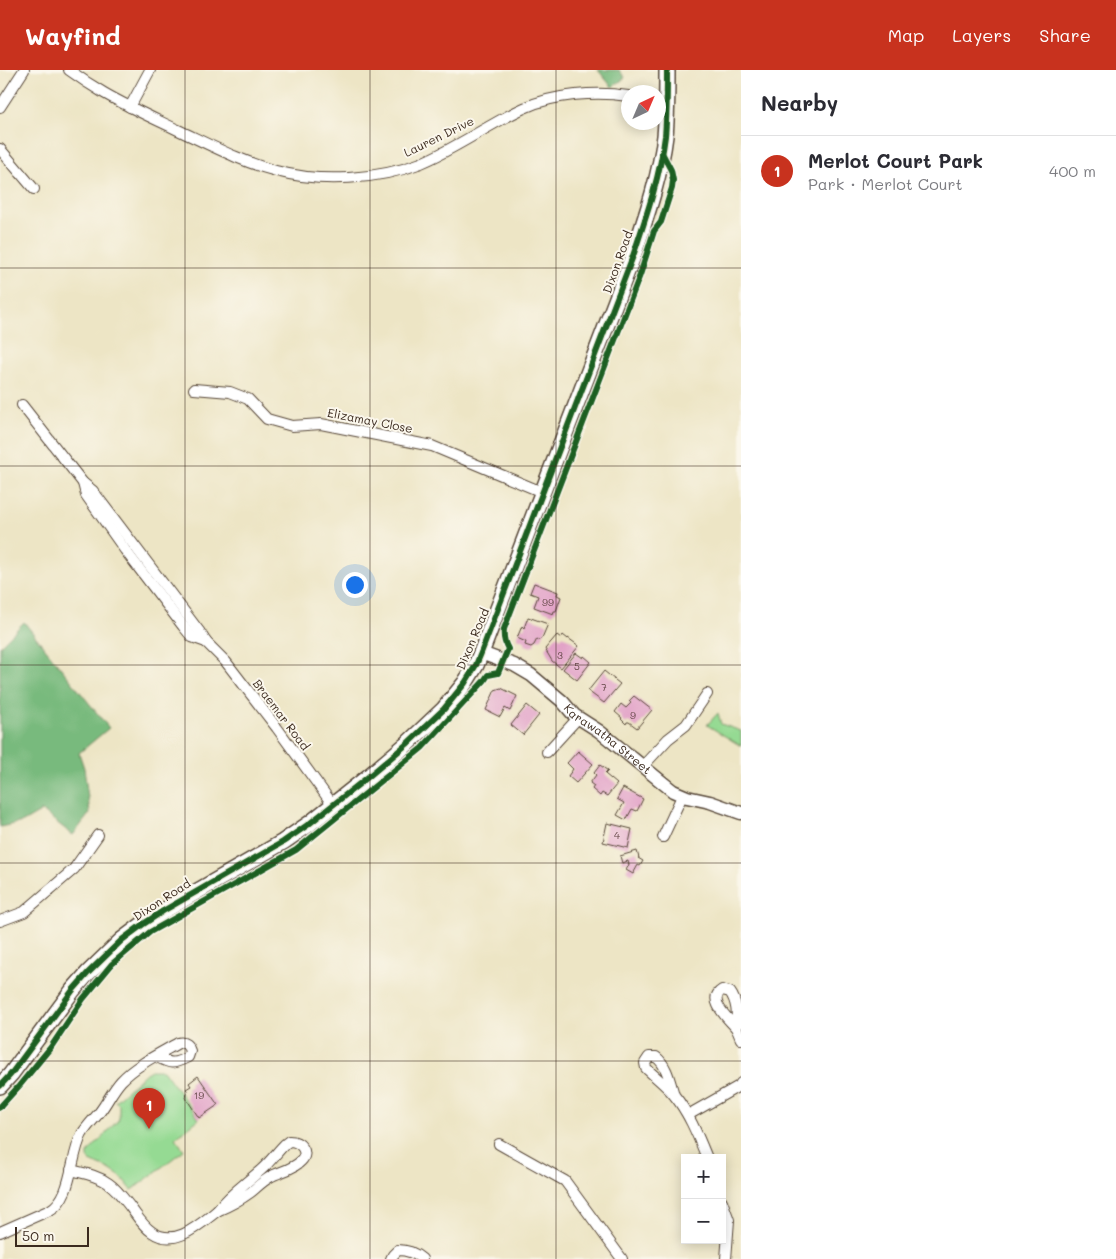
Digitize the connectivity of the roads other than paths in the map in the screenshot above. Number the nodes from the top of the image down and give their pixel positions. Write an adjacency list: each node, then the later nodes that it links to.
1 (24, 70): 7 (street)
2 (69, 70): 8 (street, Lauren Drive)
3 (150, 70): 8 (street)
4 (667, 70): 5 (main road, Dixon Road)
5 (665, 85)
6 (621, 95): 8 (street, Lauren Drive)
7 (0, 107)
8 (130, 107)
9 (665, 130): 14 (main road, Dixon Road)
10 (0, 149): 11 (street)
11 (34, 189)
12 (194, 390): 14 (street, Elizamay Close)
13 (22, 404): 21 (street, Braemar Road)
14 (542, 492): 15 (main road, Dixon Road)
15 (481, 653): 17 (street, Karawatha Street); 21 (main road, Dixon Road)
16 (707, 694): 19 (street)
17 (578, 718): 18 (street); 19 (street, Karawatha Street)
18 (547, 752)
19 (642, 766): 20 (street, Karawatha Street)
20 (682, 796): 22 (street, Karawatha Street); 24 (street)
21 (332, 805): 30 (main road, Dixon Road)
22 (741, 814)
23 (98, 835): 25 (street)
24 (663, 837)
25 (0, 920)
26 (737, 1029): 27 (street)
27 (741, 1039)
28 (156, 1056): 35 (street)
29 (741, 1083): 32 (street)
30 (0, 1086)
31 (674, 1095): 32 (street)
32 (688, 1116): 34 (street)
33 (498, 1144): 41 (street)
34 (706, 1154)
35 (71, 1170): 36 (street); 38 (street)
36 (217, 1211): 36 (street)
37 (726, 1212): 42 (street)
38 (0, 1232)
39 (391, 1259): 40 (street)
40 (422, 1259)
41 (622, 1259)
42 (726, 1259)

